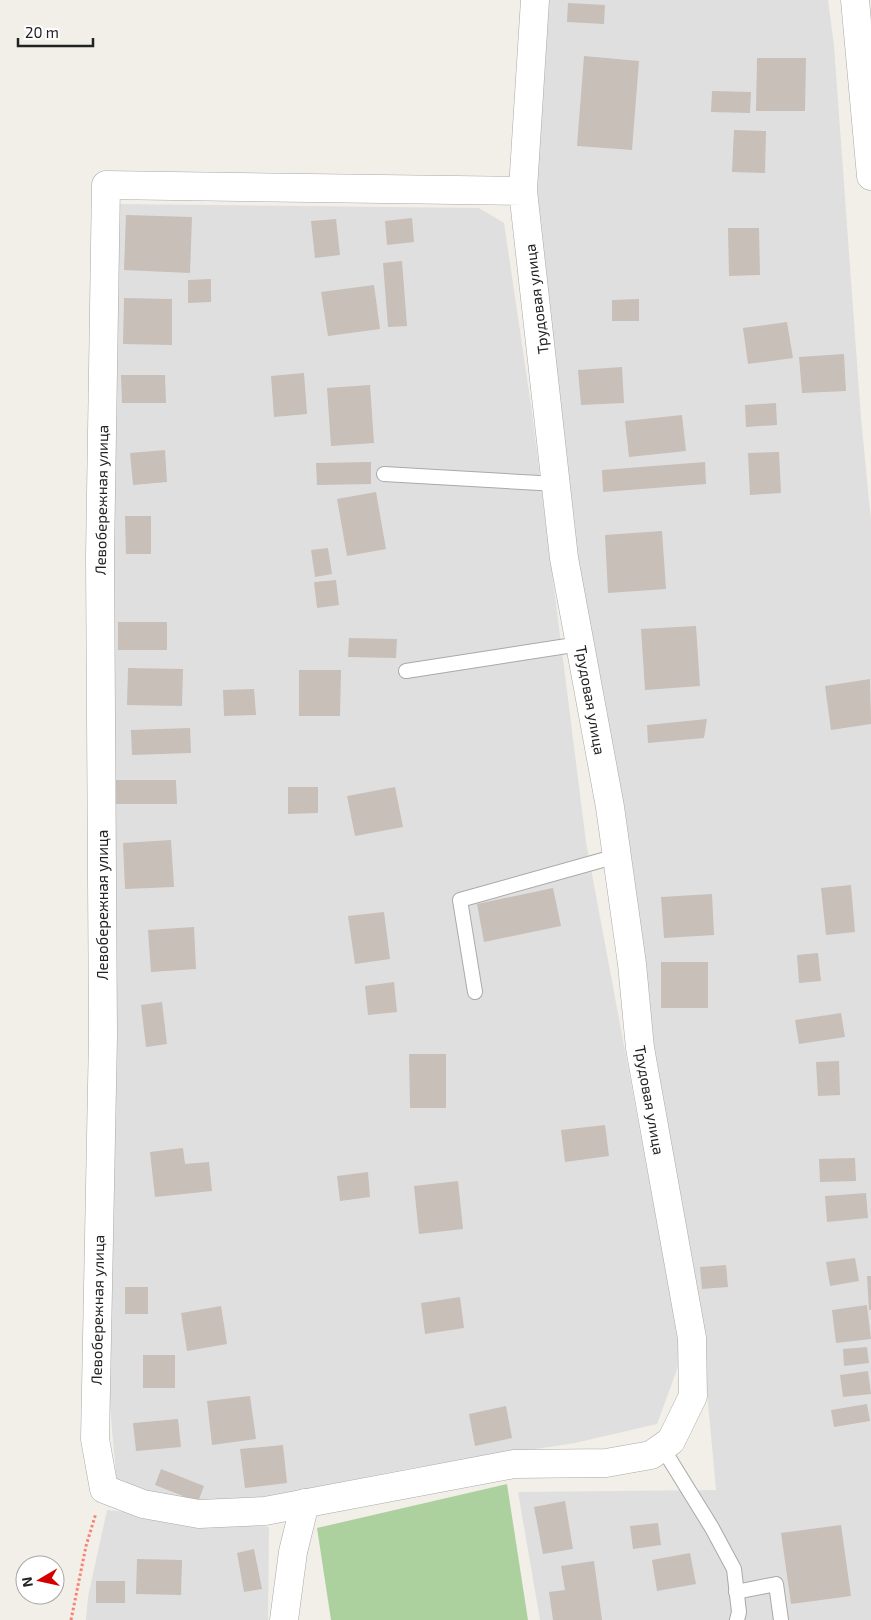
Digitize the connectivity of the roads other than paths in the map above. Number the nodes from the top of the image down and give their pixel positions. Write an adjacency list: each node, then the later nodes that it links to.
1 (535, 0): 4 (street, Трудовая улица)
2 (855, 0): 3 (street)
3 (871, 176)
4 (523, 191): 6 (street, Трудовая улица); 12 (street, Левобережная улица)
5 (384, 474): 6 (lane)
6 (557, 484): 7 (street, Трудовая улица)
7 (580, 644): 8 (lane); 9 (street, Трудовая улица)
8 (406, 671)
9 (617, 856): 10 (lane); 11 (street, Трудовая улица)
10 (475, 992)
11 (662, 1447): 12 (street); 13 (lane)
12 (305, 1504): 14 (street)
13 (736, 1592): 15 (lane); 16 (lane)
14 (284, 1620)
15 (736, 1620)
16 (781, 1620)

